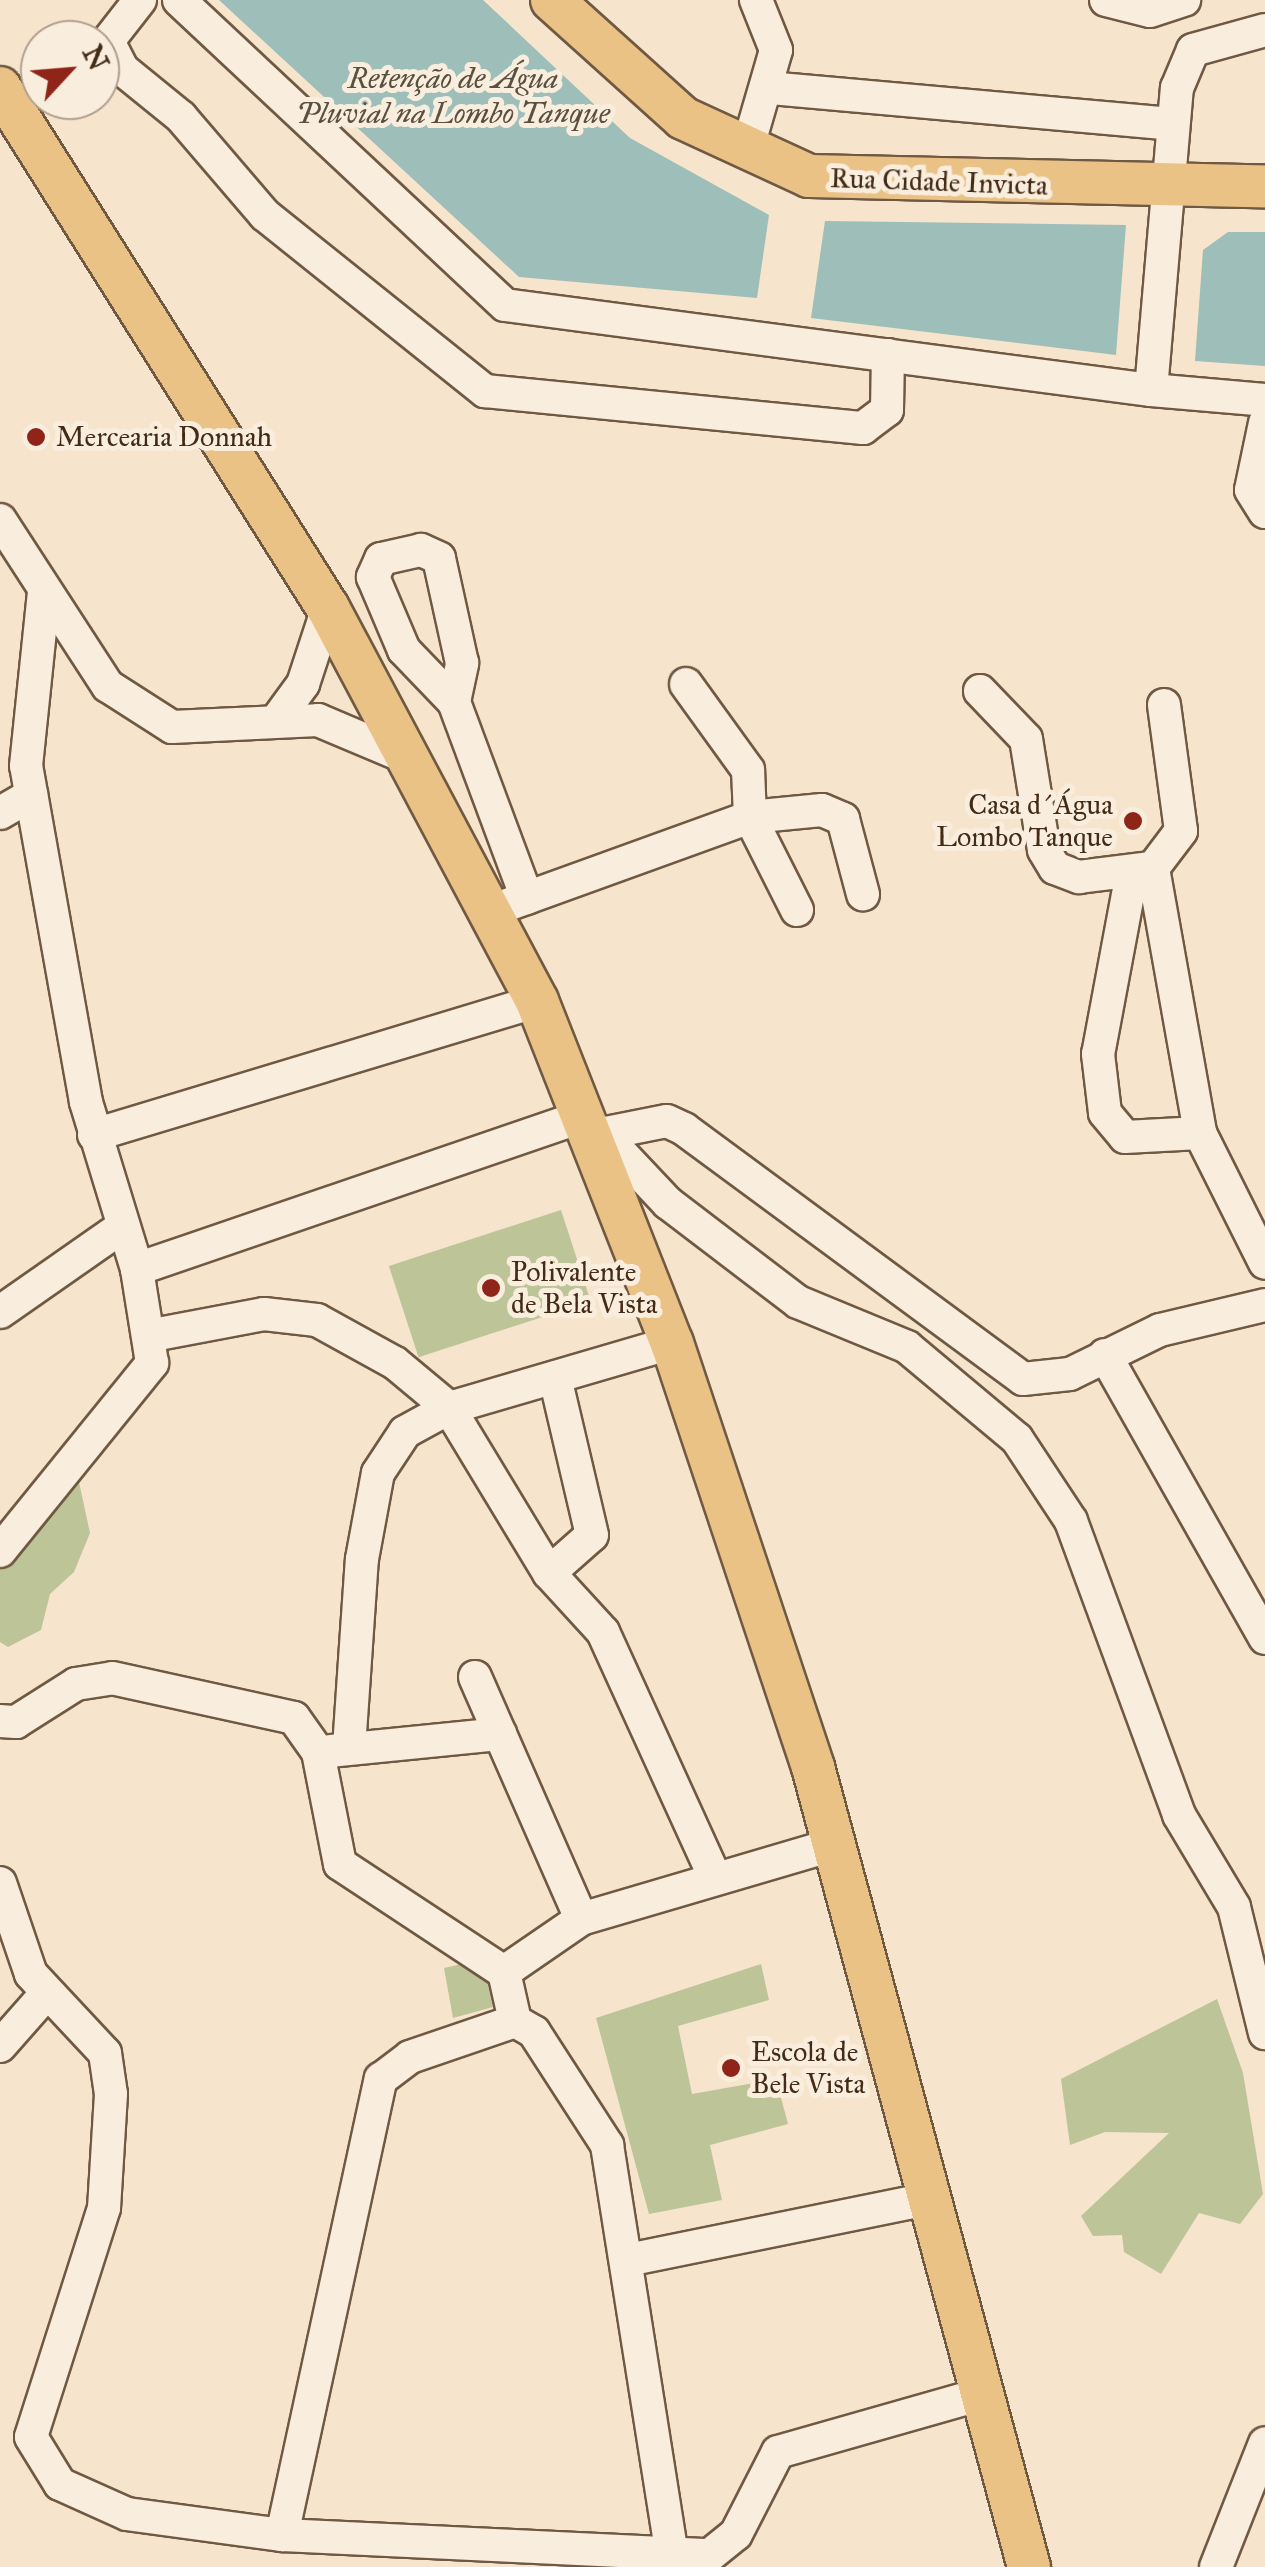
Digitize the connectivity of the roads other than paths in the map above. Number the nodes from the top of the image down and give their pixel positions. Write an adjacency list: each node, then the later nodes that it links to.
1 (140, 0): 14 (street)
2 (179, 0): 14 (street)
3 (552, 0): 11 (main road, Rua Cidade Invicta)
4 (756, 0): 9 (street)
5 (1106, 0): 6 (street)
6 (1184, 0)
7 (1265, 30): 10 (street)
8 (0, 88): 21 (main road)
9 (770, 88): 10 (street); 11 (street)
10 (1172, 124): 13 (street)
11 (747, 150): 13 (main road, Rua Cidade Invicta)
12 (1265, 186): 13 (main road, Rua Cidade Invicta)
13 (1172, 188): 15 (street)
14 (888, 356): 15 (street)
15 (1151, 390): 16 (street)
16 (1265, 400)
17 (1265, 422): 18 (street)
18 (1265, 512)
19 (0, 520): 20 (street)
20 (44, 592): 26 (street); 28 (street)
21 (328, 608): 26 (street); 27 (main road)
22 (686, 684): 30 (street)
23 (980, 690): 31 (street)
24 (454, 702): 33 (street)
25 (1164, 705): 31 (street)
26 (279, 717): 27 (street)
27 (420, 767): 33 (main road)
28 (31, 796): 29 (street); 38 (street)
29 (0, 813)
30 (750, 817): 32 (street); 33 (street); 34 (street)
31 (1142, 870): 37 (street); 37 (street)
32 (862, 894)
33 (510, 904): 35 (main road)
34 (798, 910)
35 (537, 1001): 36 (main road); 38 (street)
36 (592, 1128): 41 (street); 45 (main road); 46 (street); 63 (street)
37 (1200, 1133): 40 (street)
38 (94, 1136): 39 (street)
39 (122, 1228): 41 (street); 43 (street)
40 (1265, 1263)
41 (137, 1269): 44 (street)
42 (1265, 1305): 46 (street)
43 (0, 1312)
44 (152, 1336): 48 (street); 49 (street)
45 (672, 1343): 47 (street); 56 (main road)
46 (1105, 1355): 51 (street)
47 (555, 1377): 48 (street); 50 (street)
48 (449, 1408): 50 (street); 55 (street)
49 (0, 1551)
50 (549, 1574): 57 (street)
51 (1265, 1638)
52 (475, 1678): 54 (street)
53 (0, 1721): 55 (street)
54 (500, 1734): 55 (street); 59 (street)
55 (334, 1750): 60 (street)
56 (836, 1844): 57 (street); 65 (main road)
57 (715, 1878): 59 (street)
58 (0, 1882): 61 (street)
59 (582, 1919): 60 (street)
60 (504, 1972): 62 (street)
61 (46, 1995): 64 (street); 69 (street)
62 (516, 2021): 66 (street); 69 (street)
63 (1265, 2033)
64 (0, 2046)
65 (930, 2198): 66 (street); 67 (main road)
66 (628, 2260): 70 (street)
67 (981, 2394): 71 (street); 72 (main road)
68 (1265, 2443): 73 (street)
69 (282, 2534): 70 (street)
70 (672, 2556): 71 (street)
71 (713, 2561)
72 (1029, 2567)
73 (1216, 2567)

